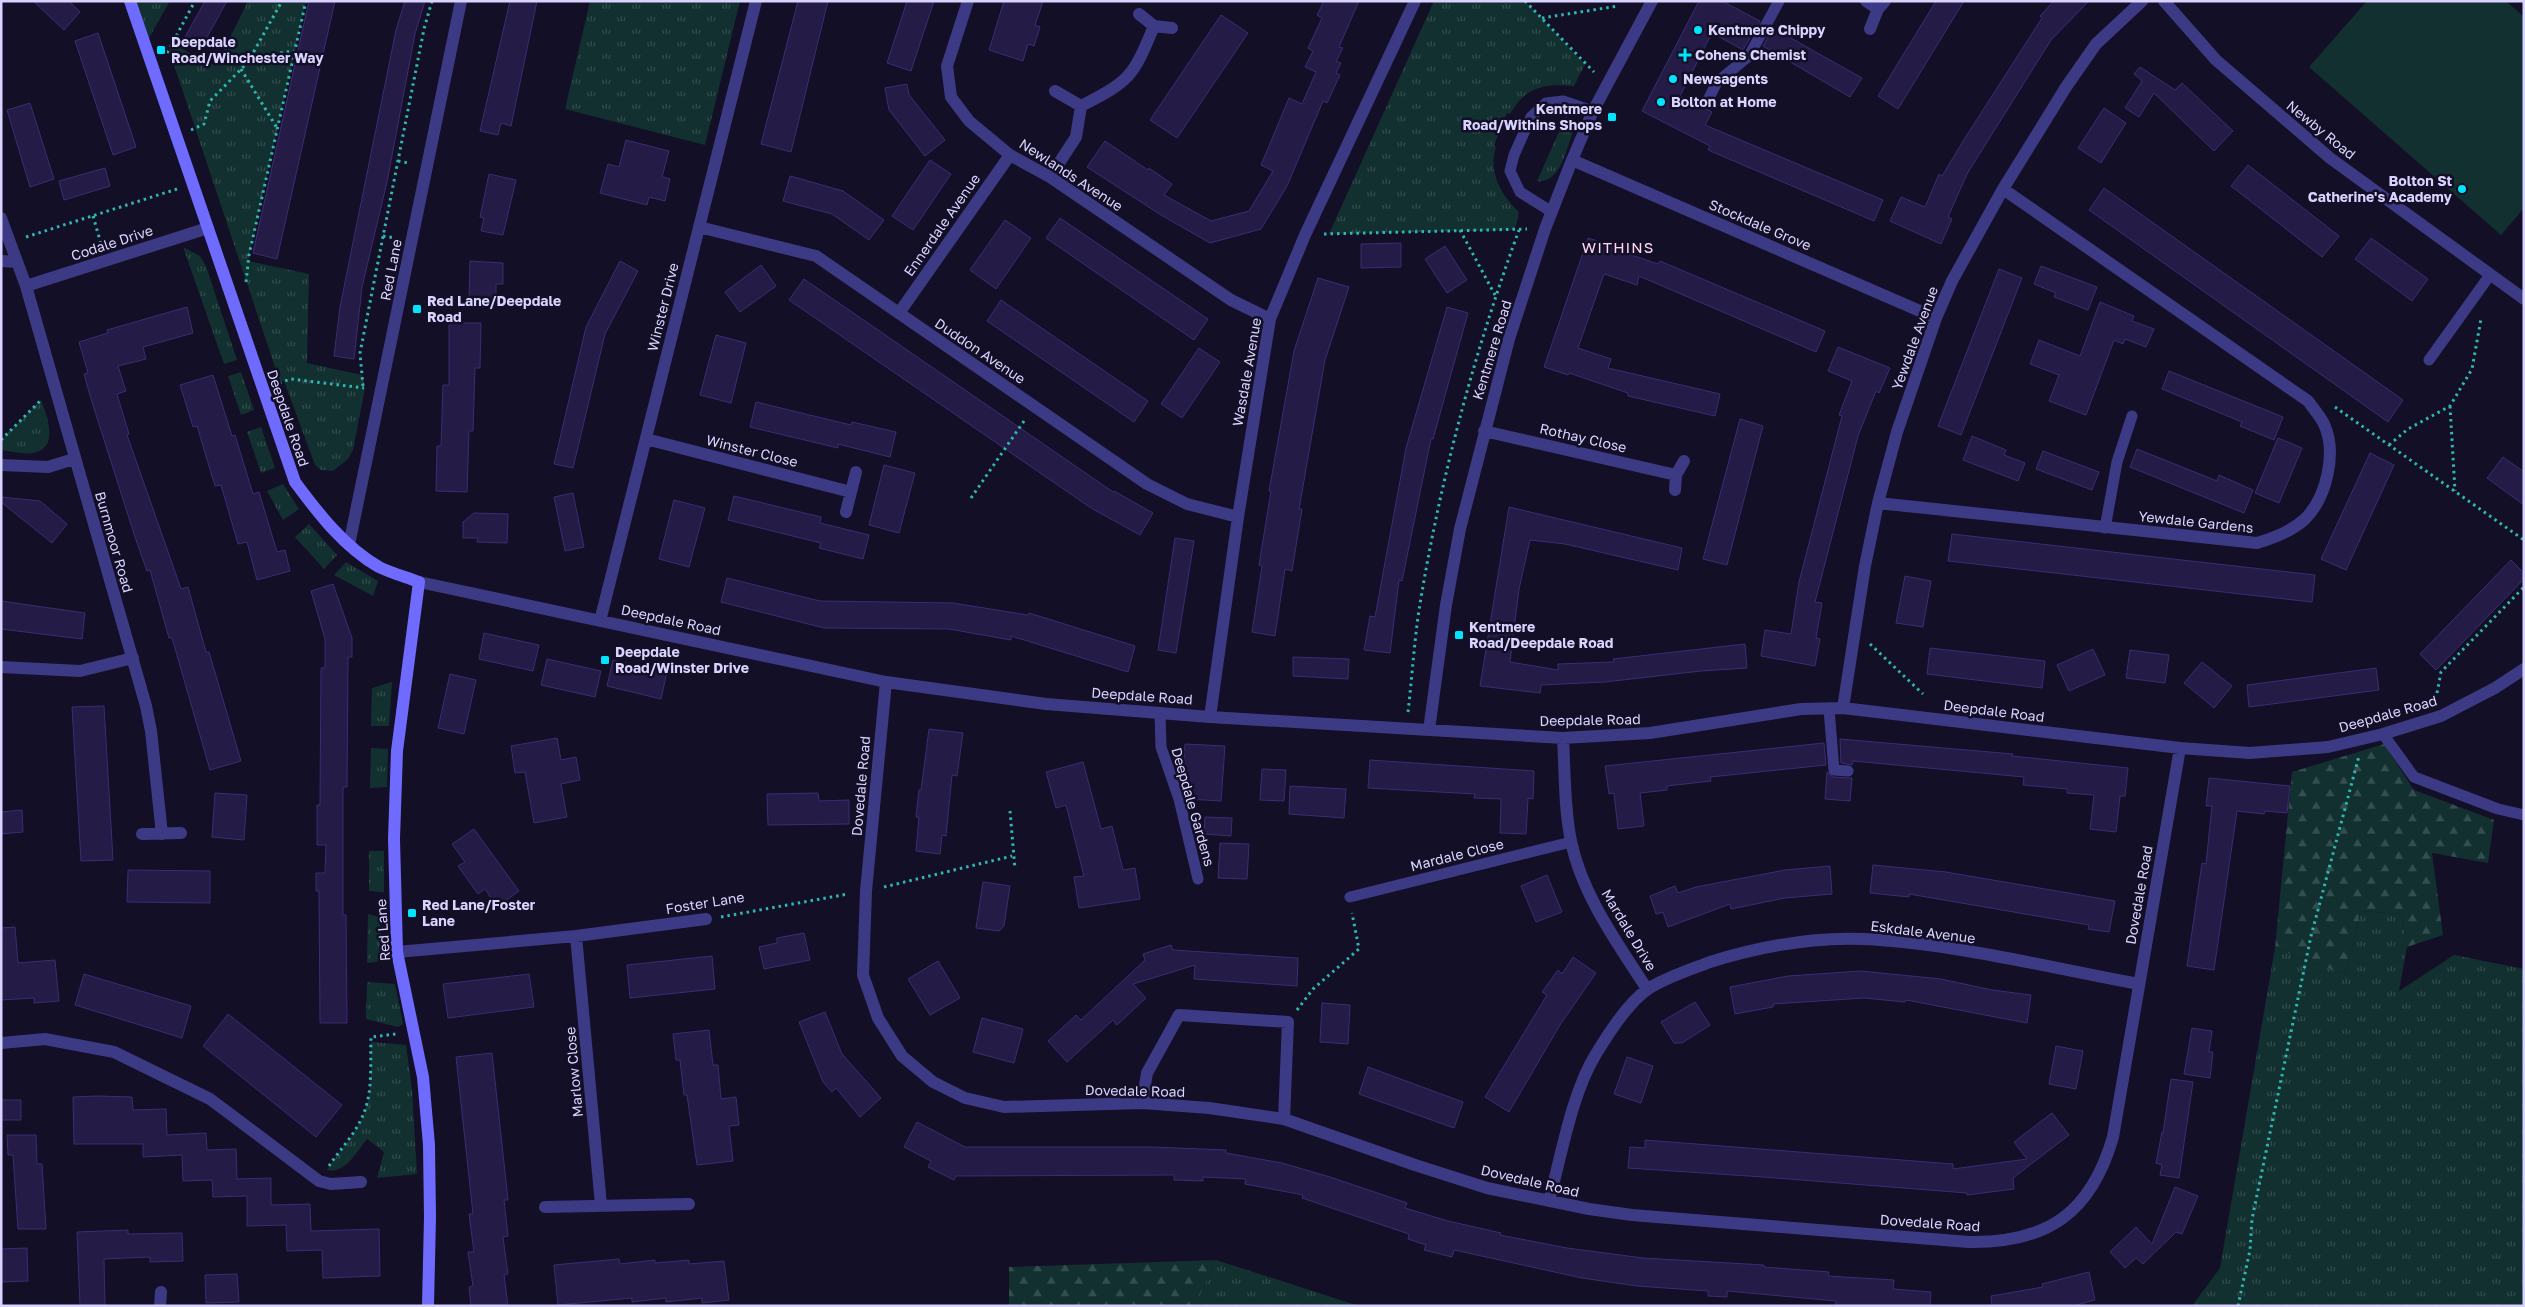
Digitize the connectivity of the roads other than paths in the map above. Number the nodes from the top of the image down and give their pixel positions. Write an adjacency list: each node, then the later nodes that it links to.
1 (130, 1): 27 (street, Deepdale Road)
2 (461, 1): 51 (street, Red Lane)
3 (756, 1): 26 (street, Winster Drive)
4 (968, 1): 20 (street, Newlands Avenue)
5 (1416, 1): 35 (street, Wasdale Avenue)
6 (1652, 1): 19 (street, Kentmere Road)
7 (1779, 1): 17 (lane)
8 (1866, 1): 11 (street)
9 (2142, 1): 23 (street, Yewdale Avenue)
10 (2164, 1): 30 (street, Newby Road)
11 (1882, 5): 15 (street)
12 (1139, 14): 13 (street)
13 (1154, 26): 14 (street); 18 (street)
14 (1172, 28)
15 (1870, 29)
16 (1055, 91): 18 (street)
17 (1708, 100)
18 (1081, 106): 22 (street)
19 (1593, 111): 21 (street, Kentmere Road); 24 (lane)
20 (1010, 154): 22 (street, Newlands Avenue); 33 (street, Ennerdale Avenue)
21 (1572, 160): 24 (street, Kentmere Road); 34 (street, Stockdale Grove)
22 (1050, 177): 35 (street, Newlands Avenue)
23 (2003, 188): 34 (street, Yewdale Avenue); 50 (street, Yewdale Gardens)
24 (1552, 212): 38 (street, Kentmere Road)
25 (1, 218): 29 (street, Burnmoor Road)
26 (699, 227): 33 (street, Duddon Avenue); 39 (street, Winster Drive)
27 (208, 228): 31 (street, Codale Drive); 51 (street, Deepdale Road)
28 (1, 260): 29 (street)
29 (17, 262): 31 (street, Burnmoor Road)
30 (2490, 275): 32 (street, Newby Road); 36 (lane)
31 (26, 286): 40 (street, Burnmoor Road)
32 (2524, 299)
33 (899, 313): 49 (street, Duddon Avenue)
34 (1936, 318): 47 (street, Yewdale Avenue)
35 (1270, 319): 49 (street, Wasdale Avenue)
36 (2429, 360)
37 (2132, 416): 50 (lane)
38 (1484, 431): 44 (street, Rothay Close); 62 (street, Kentmere Road)
39 (646, 439): 46 (street, Winster Close); 53 (street, Winster Drive)
40 (74, 459): 42 (street); 54 (street, Burnmoor Road)
41 (1684, 461): 44 (street)
42 (1, 465)
43 (856, 472): 46 (street)
44 (1676, 475): 45 (street)
45 (1676, 490)
46 (851, 492): 48 (street)
47 (1878, 503): 50 (street, Yewdale Gardens); 58 (street, Yewdale Avenue)
48 (846, 512)
49 (1238, 517): 61 (street, Wasdale Avenue)
50 (2105, 528)
51 (349, 545): 52 (street, Deepdale Road)
52 (419, 582): 53 (street, Deepdale Road); 76 (street, Red Lane)
53 (600, 621): 57 (street, Deepdale Road)
54 (132, 658): 55 (street); 70 (street, Burnmoor Road)
55 (1, 667)
56 (2524, 669): 63 (street, Deepdale Road)
57 (886, 682): 60 (street, Deepdale Road); 80 (street, Dovedale Road)
58 (1842, 708): 59 (street, Deepdale Road); 65 (street, Deepdale Road)
59 (1829, 709): 64 (street, Deepdale Road); 66 (lane)
60 (1160, 713): 61 (street, Deepdale Road); 72 (lane, Deepdale Gardens)
61 (1210, 717): 62 (street, Deepdale Road)
62 (1429, 730): 64 (street, Deepdale Road)
63 (2383, 734): 65 (street, Deepdale Road); 67 (lane)
64 (1563, 738): 71 (street, Mardale Drive)
65 (2180, 748): 77 (street, Dovedale Road)
66 (1848, 771)
67 (2524, 815)
68 (181, 833): 70 (street)
69 (142, 834): 70 (street)
70 (162, 834)
71 (1572, 842): 73 (lane, Mardale Close); 78 (street, Mardale Drive)
72 (1198, 879)
73 (1350, 897)
74 (706, 919): 75 (street, Foster Lane)
75 (576, 936): 76 (street, Foster Lane); 85 (street, Marlow Close)
76 (397, 952): 89 (street, Red Lane)
77 (2139, 984): 78 (street, Eskdale Avenue); 83 (street, Dovedale Road)
78 (1648, 989): 83 (street, Eskdale Avenue)
79 (1, 1043): 82 (street)
80 (1142, 1103): 81 (street, Dovedale Road); 81 (street)
81 (1284, 1118): 83 (street, Dovedale Road)
82 (361, 1182)
83 (1549, 1201)
84 (689, 1204): 85 (street)
85 (601, 1205): 86 (street)
86 (545, 1207)
87 (161, 1292): 88 (street)
88 (160, 1306)
89 (428, 1306)

